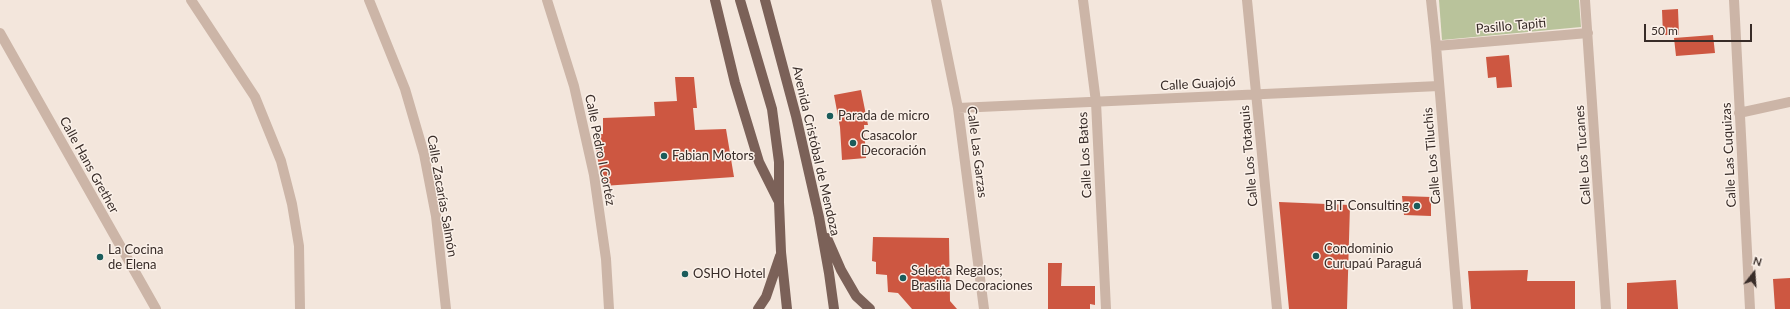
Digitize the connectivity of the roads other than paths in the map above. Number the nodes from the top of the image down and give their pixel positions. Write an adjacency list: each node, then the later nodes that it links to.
1 (191, 0): 26 (street)
2 (369, 0): 27 (street, Calle Zacarías Salmón)
3 (547, 0): 28 (street, Calle Pedro I Cortéz)
4 (715, 0): 22 (main road)
5 (740, 0): 22 (main road)
6 (766, 0): 23 (main road, Avenida Cristóbal de Mendoza)
7 (936, 0): 20 (street, Calle Las Garzas)
8 (1083, 0): 18 (street, Calle Los Batos)
9 (1246, 0): 17 (street, Calle Los Totaquis)
10 (1431, 0): 15 (street, Calle Los Tiluchis)
11 (1585, 0): 14 (street, Calle Los Tucanes)
12 (1734, 0): 21 (street, Calle Las Cuquizas)
13 (0, 33): 25 (street, Calle Hans Grether)
14 (1588, 33): 15 (street, Pasillo Tapiti); 37 (street, Calle Los Tucanes)
15 (1436, 46): 16 (street, Calle Los Tiluchis)
16 (1439, 86): 17 (street, Calle Guajojó); 36 (street, Calle Los Tiluchis)
17 (1256, 95): 18 (street, Calle Guajojó); 35 (street, Calle Los Totaquis)
18 (1096, 102): 20 (street, Calle Guajojó); 34 (street, Calle Los Batos)
19 (1790, 102): 21 (street)
20 (958, 108): 33 (street, Calle Las Garzas)
21 (1739, 112): 38 (street, Calle Las Cuquizas)
22 (779, 202): 24 (main road)
23 (819, 217): 31 (main road, Avenida Cristóbal de Mendoza); 32 (main road)
24 (781, 252): 29 (main road); 30 (main road)
25 (156, 309)
26 (300, 309)
27 (446, 309)
28 (609, 309)
29 (758, 309)
30 (787, 309)
31 (834, 309)
32 (870, 309)
33 (984, 309)
34 (1106, 309)
35 (1277, 309)
36 (1458, 309)
37 (1606, 309)
38 (1750, 309)

